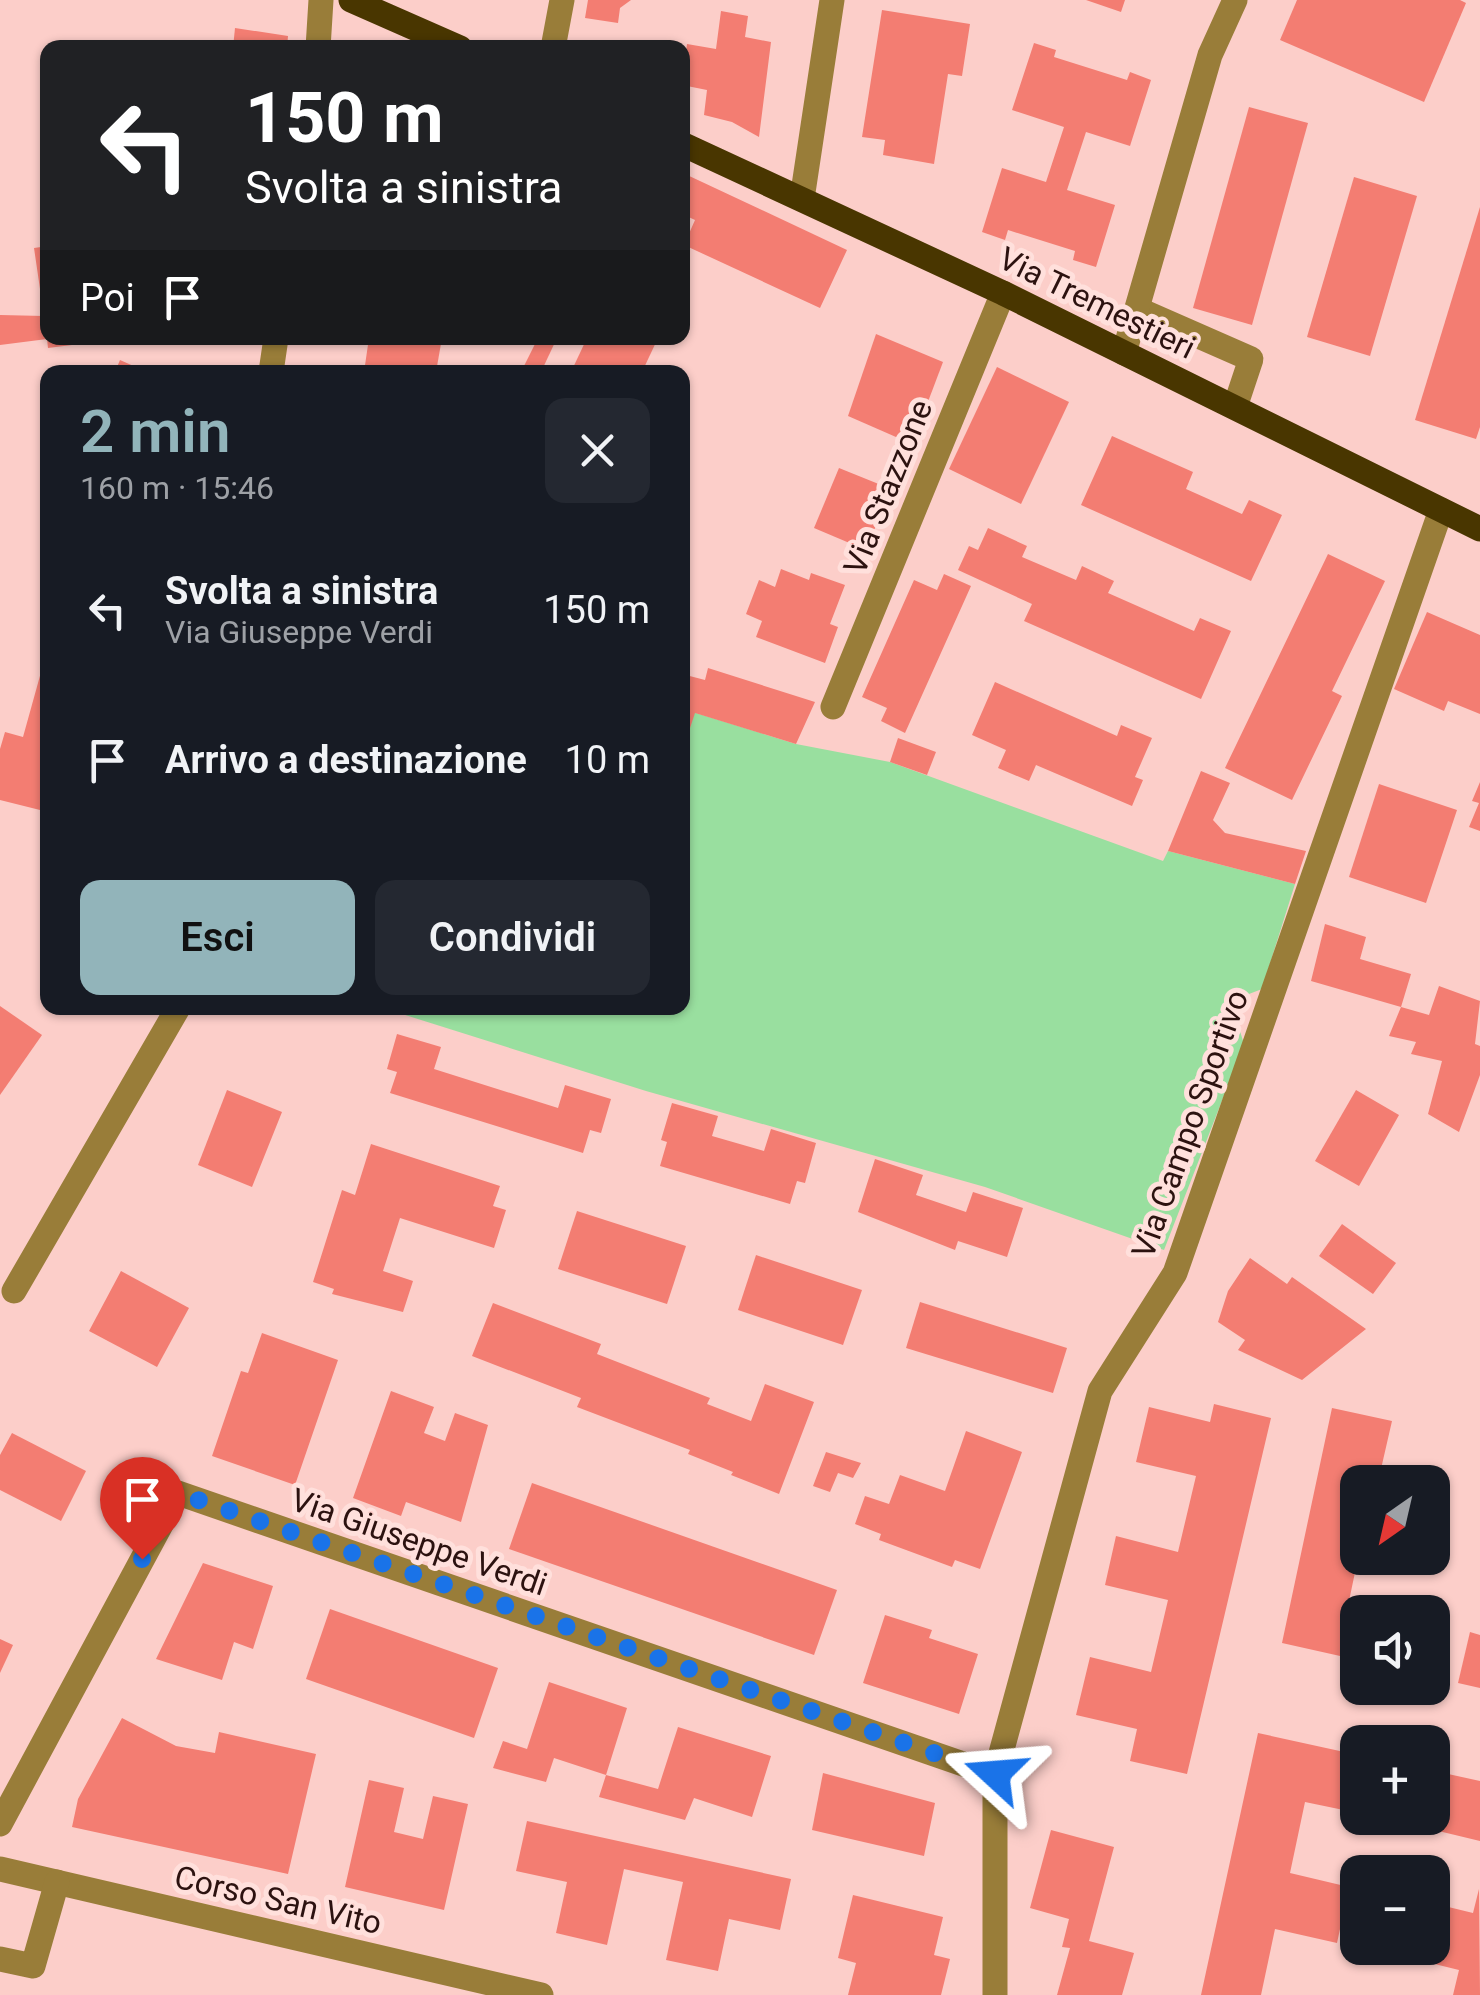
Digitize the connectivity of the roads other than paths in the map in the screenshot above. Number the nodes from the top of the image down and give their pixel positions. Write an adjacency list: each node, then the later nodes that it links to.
1 (321, 0): 6 (street)
2 (350, 0): 7 (main road)
3 (562, 0): 8 (street)
4 (832, 0): 10 (street)
5 (1236, 0): 12 (street)
6 (318, 40)
7 (442, 40)
8 (555, 40)
9 (690, 148): 10 (main road, Via Tremestieri)
10 (802, 198): 11 (main road, Via Tremestieri)
11 (1003, 293): 13 (main road, Via Tremestieri); 17 (street, Via Stazzone)
12 (1137, 308): 13 (street); 14 (street)
13 (1124, 353): 14 (main road, Via Tremestieri)
14 (1235, 407): 15 (main road, Via Tremestieri)
15 (1441, 510): 16 (main road, Via Tremestieri); 20 (street, Via Campo Sportivo)
16 (1480, 529)
17 (833, 707)
18 (174, 1015): 19 (street)
19 (14, 1291)
20 (995, 1774): 21 (street, Via Giuseppe Verdi); 26 (street, Via Campo Sportivo)
21 (0, 1824)
22 (0, 1869): 23 (street, Corso San Vito)
23 (56, 1882): 24 (street); 25 (street, Corso San Vito)
24 (0, 1959)
25 (541, 1995)
26 (995, 1995)

